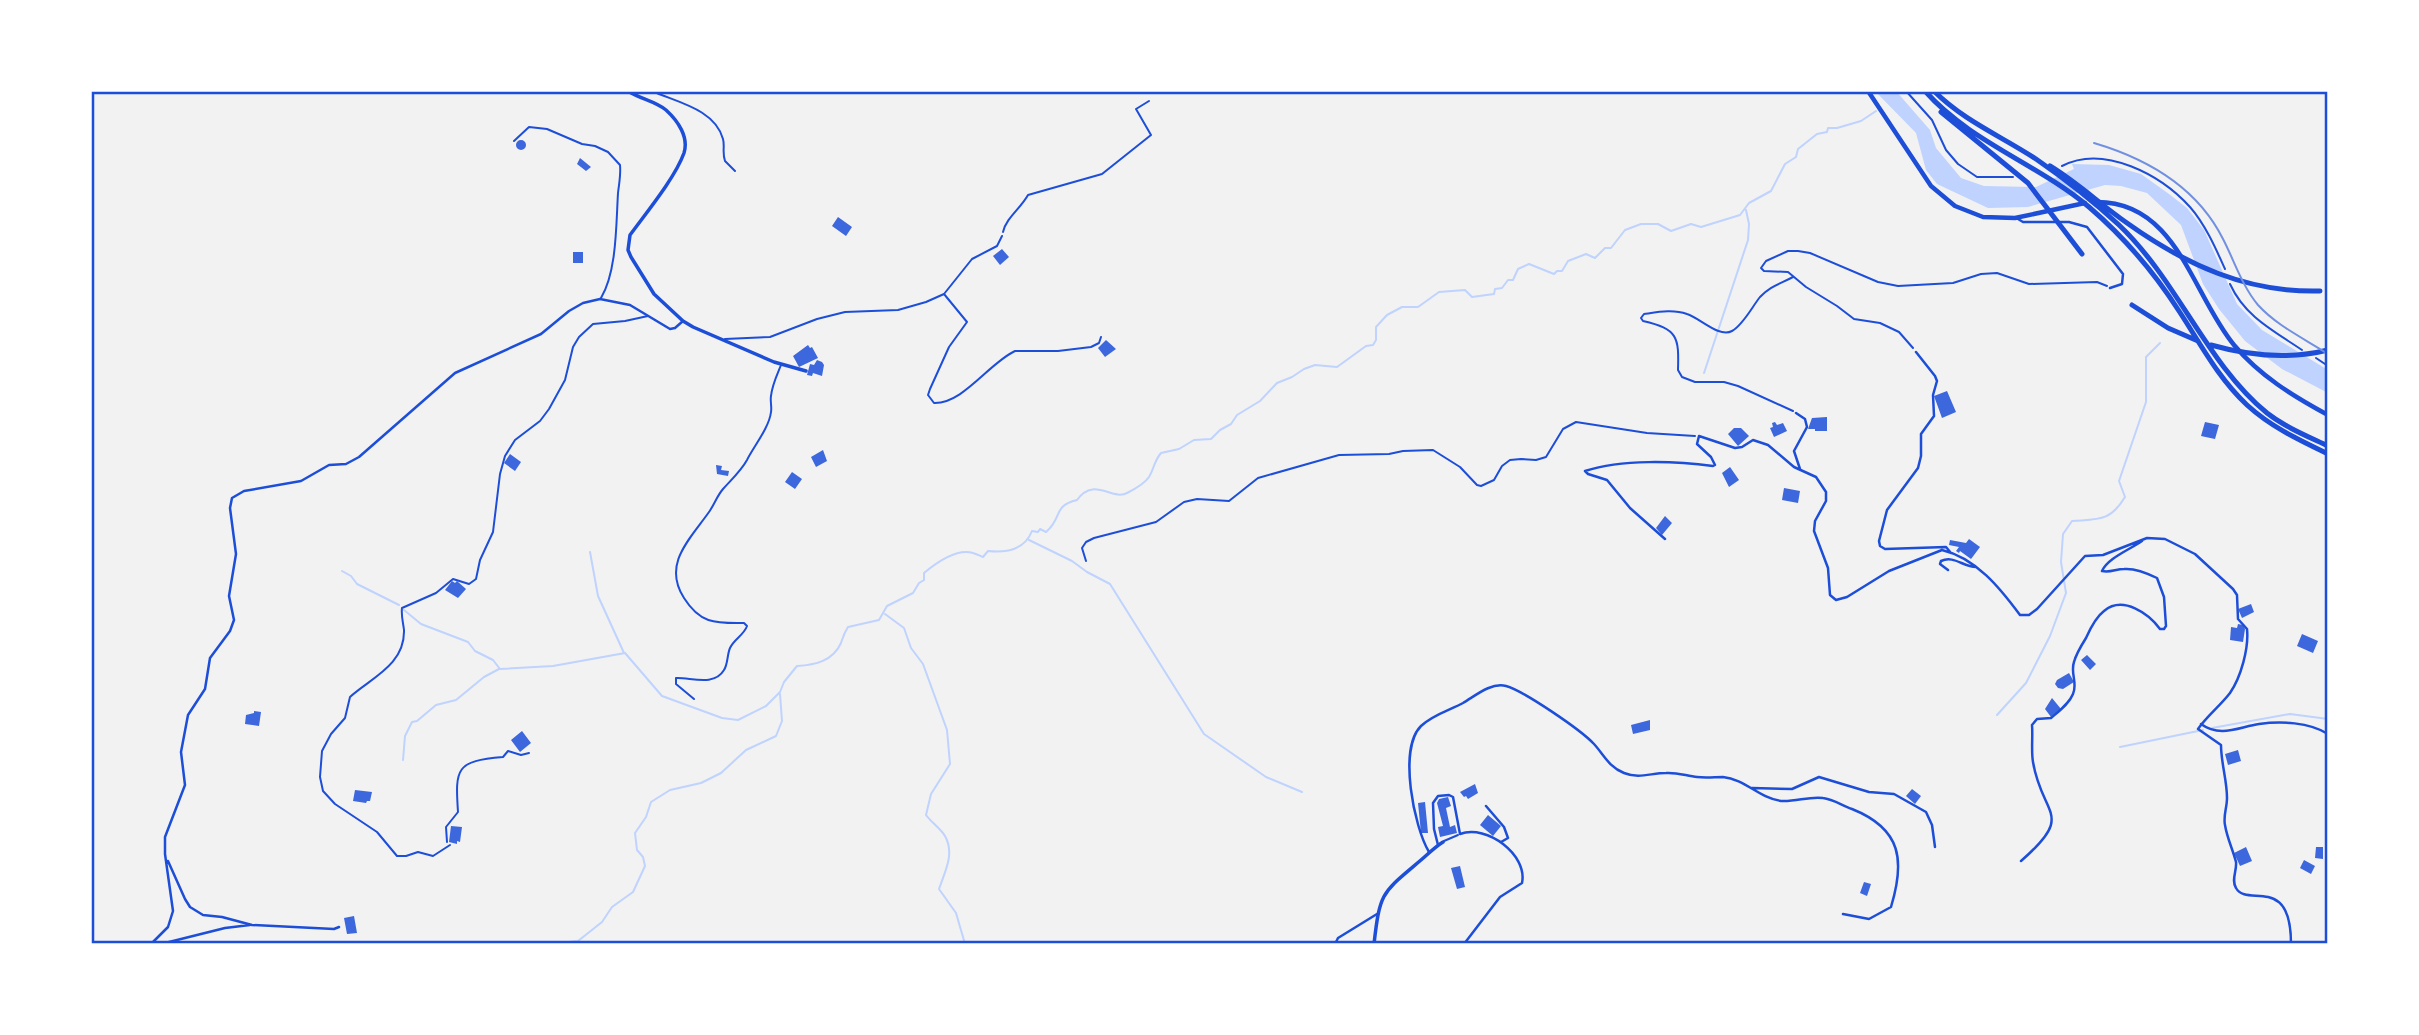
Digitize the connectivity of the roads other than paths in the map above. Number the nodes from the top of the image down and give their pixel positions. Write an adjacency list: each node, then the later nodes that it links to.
1 (628, 91): 18 (street)
2 (652, 91): 7 (street)
3 (1868, 91): 9 (highway)
4 (1924, 91): 11 (highway); 28 (highway)
5 (1934, 91): 8 (highway)
6 (514, 141): 15 (street)
7 (735, 171)
8 (2107, 211): 13 (highway); 27 (highway)
9 (2015, 218): 12 (street); 26 (highway)
10 (1002, 236): 14 (street)
11 (2082, 254)
12 (2110, 288)
13 (2320, 291)
14 (943, 294): 19 (street); 20 (street)
15 (600, 299): 17 (street); 47 (street)
16 (2132, 305): 21 (highway)
17 (649, 316): 18 (street); 43 (street)
18 (683, 321): 20 (street)
19 (1101, 337)
20 (723, 339): 23 (street)
21 (2328, 350)
22 (1916, 352): 32 (street)
23 (782, 364): 24 (street); 35 (street)
24 (806, 371)
25 (1797, 413): 29 (street)
26 (2328, 415)
27 (2328, 446)
28 (2328, 454)
29 (1800, 469): 30 (street); 32 (street)
30 (1664, 539)
31 (2143, 541): 33 (street); 36 (street); 48 (street)
32 (1951, 553): 33 (street)
33 (1976, 567): 34 (street)
34 (1948, 570)
35 (694, 699)
36 (2201, 724): 37 (street); 58 (street)
37 (2328, 734)
38 (1752, 788): 45 (street); 46 (street); 50 (street)
39 (1486, 806): 41 (street)
40 (1460, 834): 41 (street); 42 (street); 44 (street)
41 (1503, 841): 57 (street)
42 (1443, 842): 44 (street)
43 (450, 845)
44 (1438, 845): 46 (street)
45 (1935, 847)
46 (1429, 852): 49 (street)
47 (165, 854): 51 (street); 53 (street)
48 (2021, 861)
49 (1377, 914): 55 (street); 56 (street)
50 (1843, 914)
51 (252, 925): 52 (street); 54 (street)
52 (339, 927)
53 (152, 944)
54 (161, 944)
55 (1335, 944)
56 (1374, 944)
57 (1464, 944)
58 (2291, 944)

